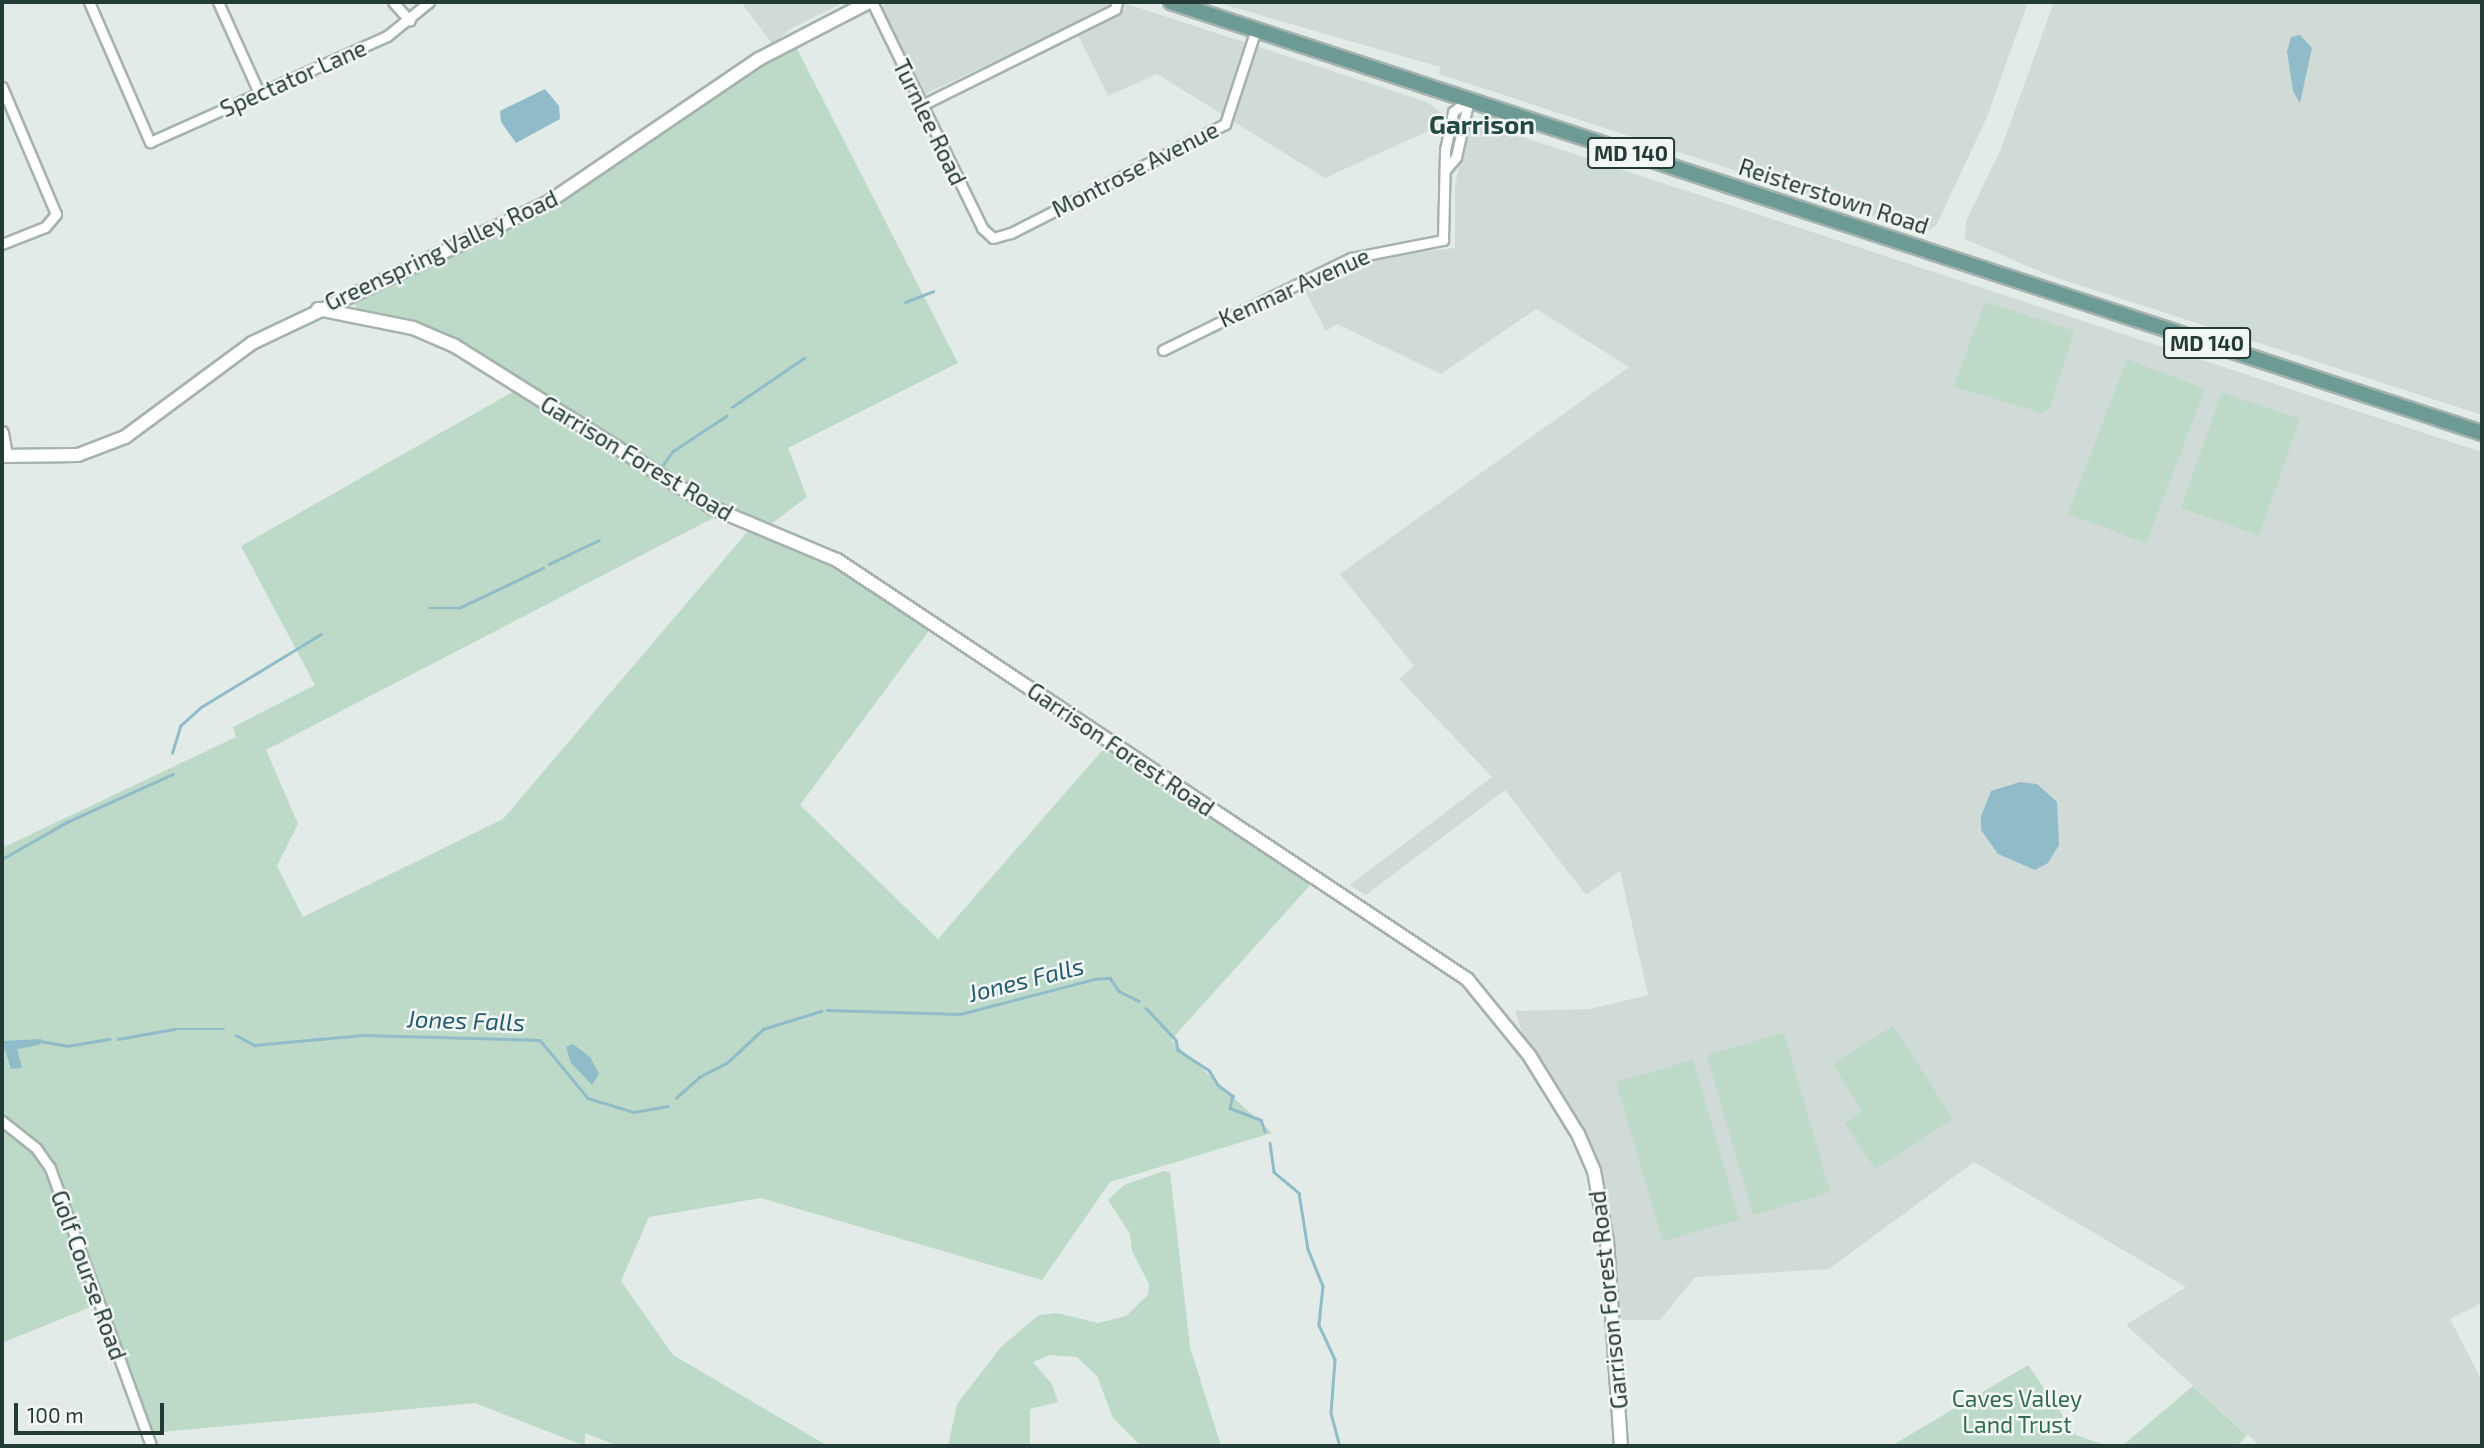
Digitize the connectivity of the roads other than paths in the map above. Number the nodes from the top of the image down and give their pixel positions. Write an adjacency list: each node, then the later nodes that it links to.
1 (89, 2): 11 (street, Spectator Lane)
2 (218, 2): 11 (street)
3 (393, 2): 8 (street)
4 (429, 2): 8 (street, Spectator Lane)
5 (871, 2): 13 (street, Turnlee Road); 17 (main road, Greenspring Valley Road)
6 (1117, 2): 13 (street)
7 (1171, 2): 9 (main road, Reisterstown Road / MD 140)
8 (410, 21): 11 (street, Spectator Lane)
9 (1256, 29): 12 (main road, Reisterstown Road / MD 140); 15 (street, Montrose Avenue)
10 (2, 87): 16 (street)
11 (259, 93)
12 (1469, 99): 14 (street, Kenmar Avenue); 14 (street, Kenmar Avenue); 20 (main road, Reisterstown Road / MD 140)
13 (922, 105): 15 (street, Turnlee Road)
14 (1446, 169): 18 (street, Kenmar Avenue)
15 (993, 238)
16 (2, 244)
17 (317, 309): 21 (main road, Greenspring Valley Road); 24 (main road, Garrison Forest Road)
18 (1163, 350)
19 (2, 433): 21 (main road)
20 (2482, 433)
21 (4, 456)
22 (2, 1121): 23 (street, Golf Course Road)
23 (151, 1446)
24 (1621, 1446)

